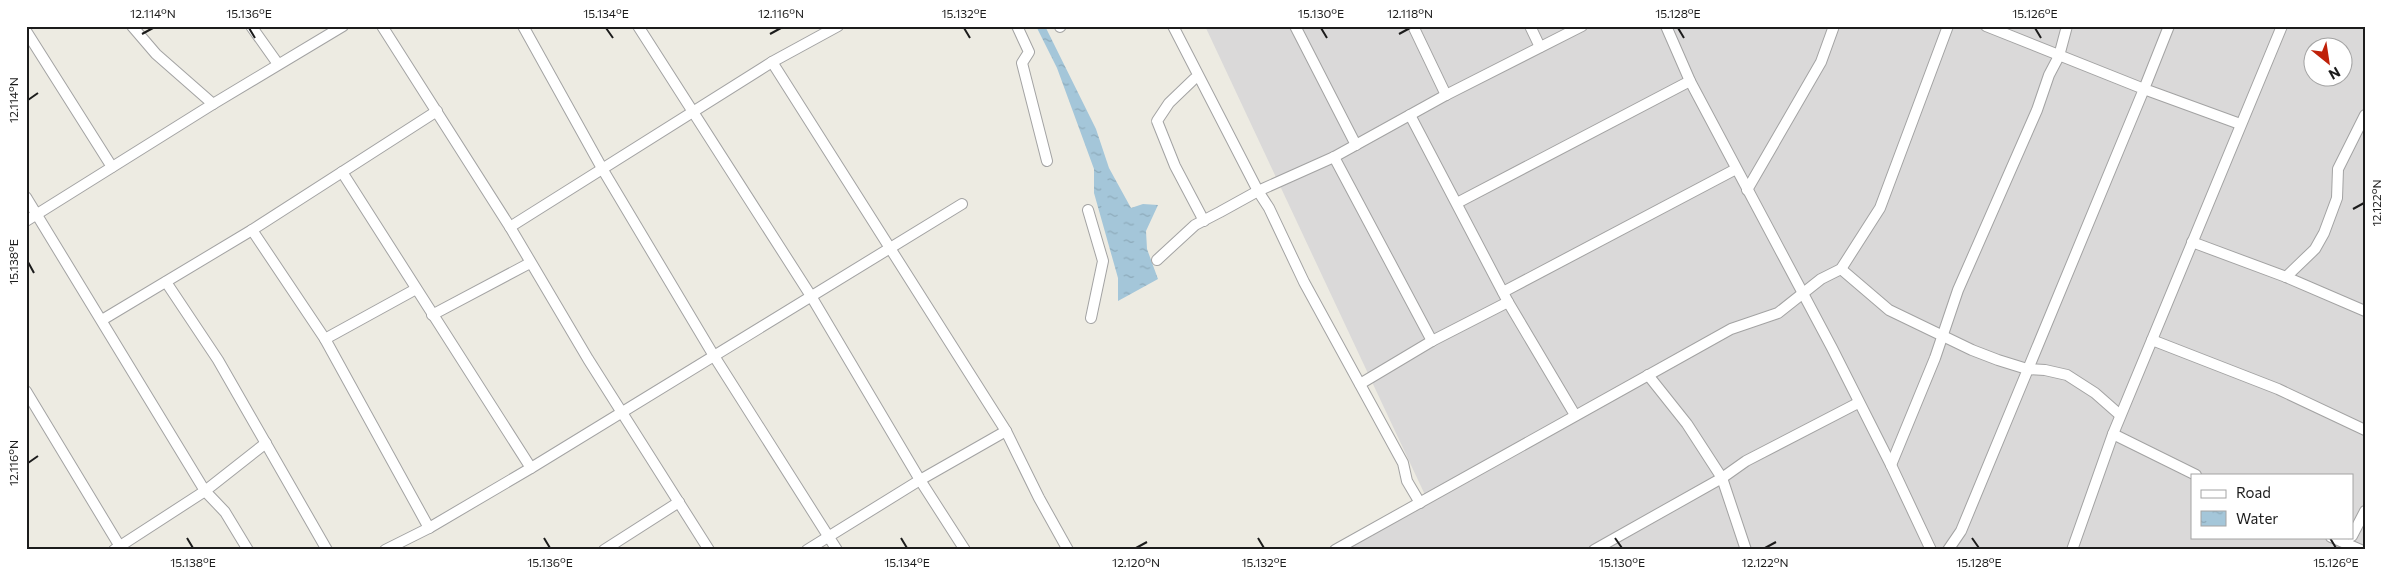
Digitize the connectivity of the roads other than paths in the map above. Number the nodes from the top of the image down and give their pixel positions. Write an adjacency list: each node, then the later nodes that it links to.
1 (132, 26): 30 (street)
2 (251, 26): 25 (street)
3 (344, 26): 25 (street)
4 (382, 26): 31 (street)
5 (522, 26): 41 (street)
6 (638, 26): 32 (street)
7 (838, 26): 24 (street)
8 (1017, 26): 38 (street)
9 (1173, 26): 44 (street)
10 (1295, 26): 36 (street)
11 (1413, 26): 29 (street)
12 (1530, 26): 22 (street)
13 (1582, 26): 22 (street)
14 (1666, 26): 27 (street)
15 (1834, 26): 43 (street)
16 (1948, 26): 58 (street)
17 (1986, 26): 23 (street)
18 (2067, 26): 23 (street)
19 (2169, 26): 28 (street)
20 (2282, 26): 35 (street)
21 (26, 30): 39 (street)
22 (1540, 47): 29 (street)
23 (2059, 56): 28 (street); 69 (street)
24 (772, 62): 32 (street); 55 (street)
25 (278, 64): 30 (street)
26 (1194, 78): 50 (street)
27 (1690, 81): 40 (street); 47 (street)
28 (2144, 89): 35 (street); 74 (street)
29 (1446, 95): 33 (street)
30 (214, 104): 39 (street)
31 (437, 111): 42 (street); 52 (street)
32 (693, 113): 41 (street); 63 (street)
33 (1410, 115): 36 (street); 47 (street)
34 (2365, 115): 59 (street)
35 (2240, 124): 54 (street)
36 (1356, 145): 37 (street)
37 (1334, 157): 44 (street); 72 (street)
38 (1048, 161)
39 (112, 167): 49 (street)
40 (1736, 168): 43 (street); 64 (street)
41 (603, 170): 52 (street); 73 (street)
42 (342, 172): 53 (street); 61 (street)
43 (1747, 190): 62 (street)
44 (1258, 191): 50 (street); 76 (street)
45 (26, 197): 49 (street)
46 (962, 204): 55 (street)
47 (1457, 204): 64 (street)
48 (1088, 210): 67 (street)
49 (38, 214): 51 (street); 68 (street)
50 (1204, 220): 56 (street)
51 (26, 221)
52 (510, 227): 57 (street)
53 (252, 230): 60 (street); 70 (street)
54 (2192, 242): 59 (street); 71 (street)
55 (889, 249): 63 (street); 83 (street)
56 (1157, 260)
57 (530, 263): 66 (street); 79 (street)
58 (1841, 269): 62 (street); 69 (street)
59 (2286, 277): 65 (street)
60 (166, 282): 68 (street); 85 (street)
61 (416, 289): 66 (street); 70 (street)
62 (1803, 294): 75 (street); 78 (street)
63 (812, 296): 73 (street); 90 (street)
64 (1506, 297): 72 (street); 80 (street)
65 (2365, 311)
66 (432, 315): 87 (street)
67 (1091, 318)
68 (102, 320): 91 (street)
69 (1943, 336): 74 (street); 86 (street)
70 (325, 339): 95 (street)
71 (2152, 340): 81 (street); 82 (street)
72 (1432, 341): 76 (street)
73 (714, 356): 79 (street); 97 (street)
74 (2027, 369): 81 (street); 114 (street)
75 (1648, 375): 80 (street); 89 (street)
76 (1360, 384): 93 (street)
77 (26, 390): 100 (street)
78 (1858, 403): 86 (street); 89 (street)
79 (623, 412): 87 (street); 92 (street)
80 (1575, 415): 93 (street)
81 (2120, 415): 84 (street)
82 (2365, 430)
83 (1006, 431): 90 (street); 109 (street)
84 (2113, 434): 88 (street); 115 (street)
85 (266, 443): 91 (street); 102 (street)
86 (1891, 465): 113 (street)
87 (532, 468): 95 (street)
88 (2194, 474)
89 (1722, 478): 111 (street); 112 (street)
90 (920, 480): 97 (street); 108 (street)
91 (205, 491): 100 (street); 101 (street)
92 (679, 502): 104 (street); 105 (street)
93 (1420, 503): 110 (street)
94 (2365, 511): 96 (street)
95 (429, 528): 103 (street)
96 (2354, 532)
97 (828, 536): 106 (street); 107 (street)
98 (2335, 538): 99 (street)
99 (2349, 542): 116 (street)
100 (119, 549)
101 (248, 550)
102 (327, 550)
103 (385, 550)
104 (604, 550)
105 (710, 550)
106 (807, 550)
107 (837, 550)
108 (965, 550)
109 (1068, 550)
110 (1335, 550)
111 (1594, 550)
112 (1746, 550)
113 (1930, 550)
114 (1948, 550)
115 (2072, 550)
116 (2362, 550)

